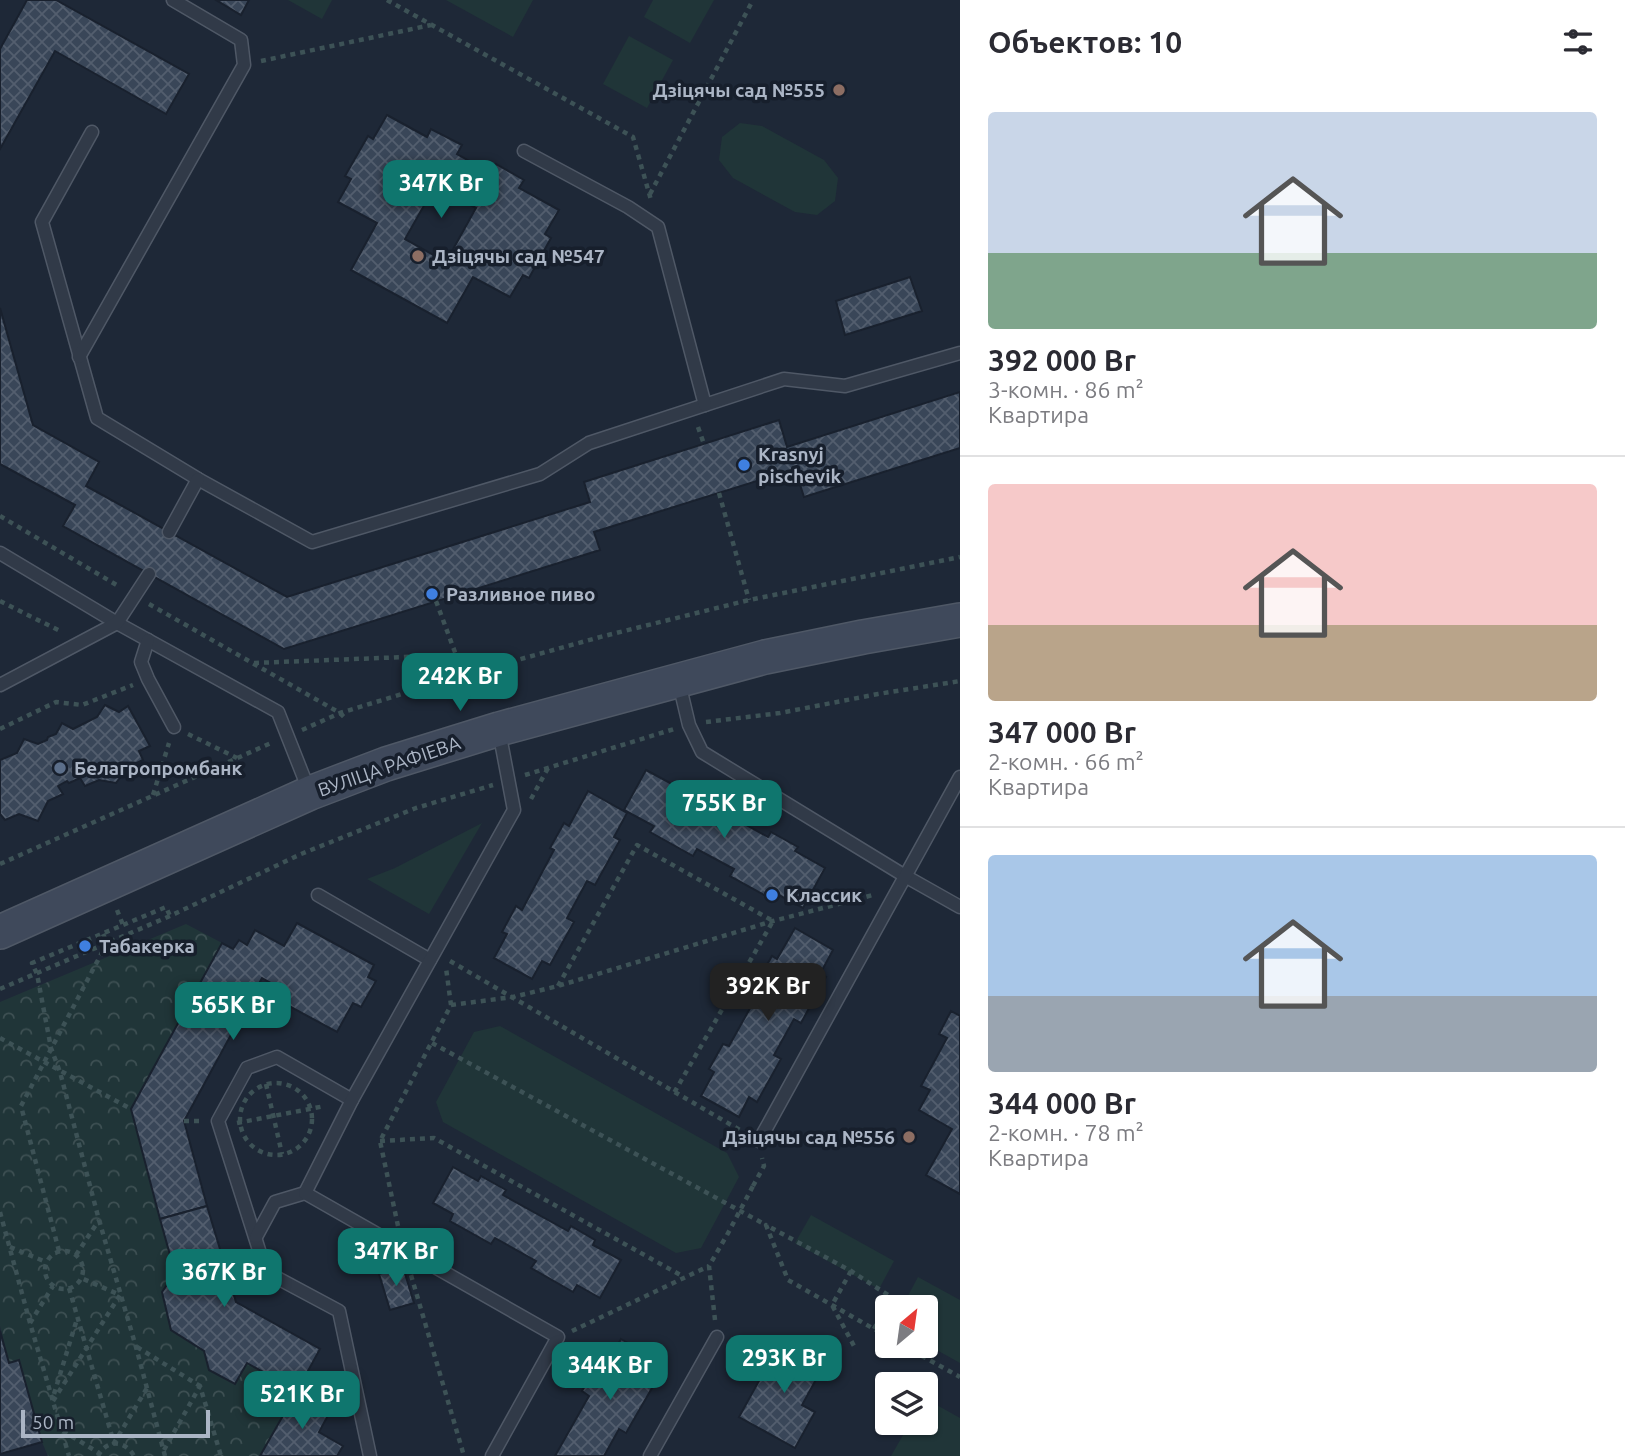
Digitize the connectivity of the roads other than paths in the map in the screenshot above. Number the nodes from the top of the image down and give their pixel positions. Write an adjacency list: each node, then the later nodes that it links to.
1 (173, 0): 5 (lane)
2 (92, 132): 5 (lane)
3 (524, 151): 6 (lane)
4 (960, 353): 6 (lane)
5 (79, 358): 7 (lane)
6 (705, 405): 7 (lane)
7 (198, 479): 8 (lane)
8 (169, 532)
9 (0, 553): 12 (lane)
10 (149, 574): 12 (lane)
11 (960, 620): 14 (main road, ВУЛІЦА РАФІЕВА)
12 (117, 622): 13 (lane); 15 (lane)
13 (148, 640): 16 (lane); 19 (lane)
14 (678, 680): 17 (main road, ВУЛІЦА РАФІЕВА); 20 (lane)
15 (0, 685)
16 (174, 727)
17 (499, 729): 19 (main road, ВУЛІЦА РАФІЕВА); 24 (lane)
18 (960, 777): 20 (lane)
19 (310, 793): 23 (main road, ВУЛІЦА РАФІЕВА)
20 (905, 876): 22 (lane); 26 (lane)
21 (318, 895): 24 (lane)
22 (960, 907)
23 (0, 932)
24 (430, 960): 25 (lane)
25 (352, 1100): 27 (lane); 28 (lane)
26 (759, 1141)
27 (304, 1193): 28 (lane); 31 (lane)
28 (256, 1237): 30 (lane)
29 (717, 1337): 32 (lane)
30 (370, 1456)
31 (492, 1456)
32 (650, 1456)

